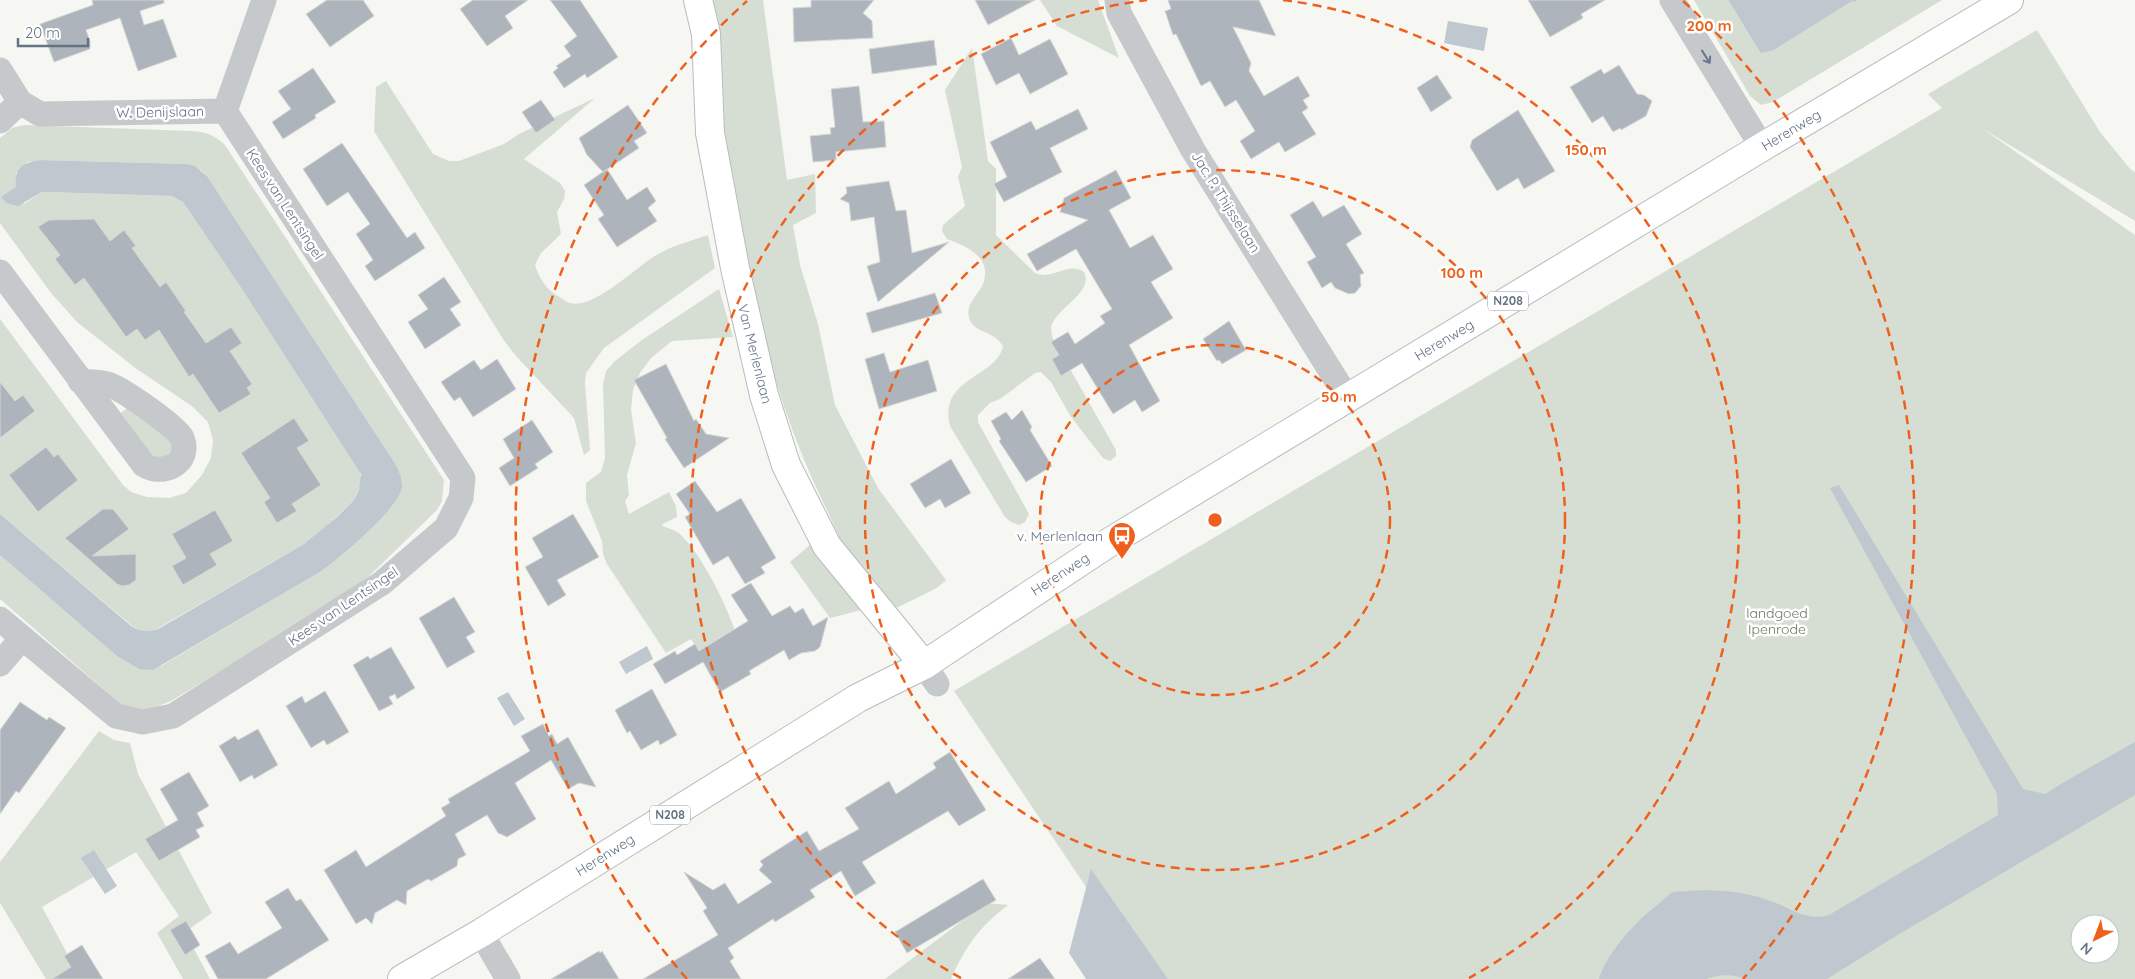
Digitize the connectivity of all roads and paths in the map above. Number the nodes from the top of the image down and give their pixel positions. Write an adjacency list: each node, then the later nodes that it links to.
1 (264, 0): 8 (street)
2 (698, 0): 17 (main road, Van Merlenlaan)
3 (1117, 0): 13 (street, Jac. P. Thijsselaan)
4 (1672, 0): 10 (street, one-way to 10)
5 (2009, 0): 10 (main road, Herenweg / N208)
6 (0, 70): 7 (street, W. Denijslaan)
7 (20, 102): 8 (street, W. Denijslaan); 9 (street)
8 (225, 111): 15 (street, Kees van Lentsingel)
9 (0, 121)
10 (1762, 147): 13 (main road, Herenweg / N208)
11 (0, 272): 12 (street)
12 (80, 381)
13 (1348, 399): 17 (main road, Herenweg / N208)
14 (0, 619): 15 (street, Kees van Lentsingel)
15 (22, 638): 16 (street)
16 (0, 664)
17 (925, 667): 18 (main road, Herenweg / N208)
18 (481, 933): 19 (main road, Herenweg / N208); 20 (street)
19 (402, 979)
20 (508, 979)

